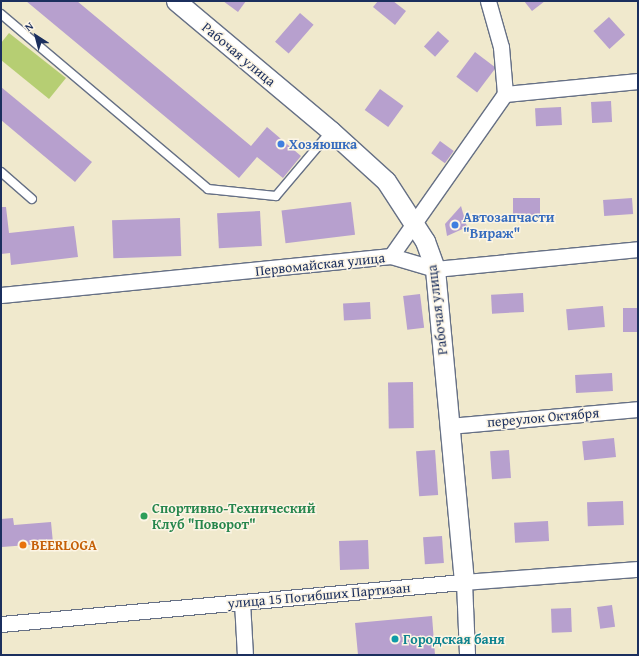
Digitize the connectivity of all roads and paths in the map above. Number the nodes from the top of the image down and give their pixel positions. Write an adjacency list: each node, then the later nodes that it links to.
1 (177, 1): 6 (street, Рабочая улица)
2 (488, 1): 5 (street)
3 (1, 14): 6 (lane)
4 (638, 81): 5 (street)
5 (505, 94): 9 (street)
6 (331, 131): 9 (street, Рабочая улица)
7 (1, 172): 8 (lane)
8 (32, 199)
9 (416, 223): 11 (street); 12 (street, Рабочая улица)
10 (638, 249): 12 (street, Первомайская улица)
11 (391, 256): 12 (street, Первомайская улица); 13 (street, Первомайская улица)
12 (434, 269): 15 (street, Рабочая улица)
13 (1, 295)
14 (638, 409): 15 (street, переулок Октября)
15 (448, 426): 17 (street, Рабочая улица)
16 (638, 569): 17 (street, улица 15 Погибших Партизан)
17 (464, 582): 18 (street, улица 15 Погибших Партизан); 21 (street, Рабочая улица)
18 (242, 602): 19 (street, улица 15 Погибших Партизан); 20 (street)
19 (1, 624)
20 (244, 655)
21 (467, 655)

